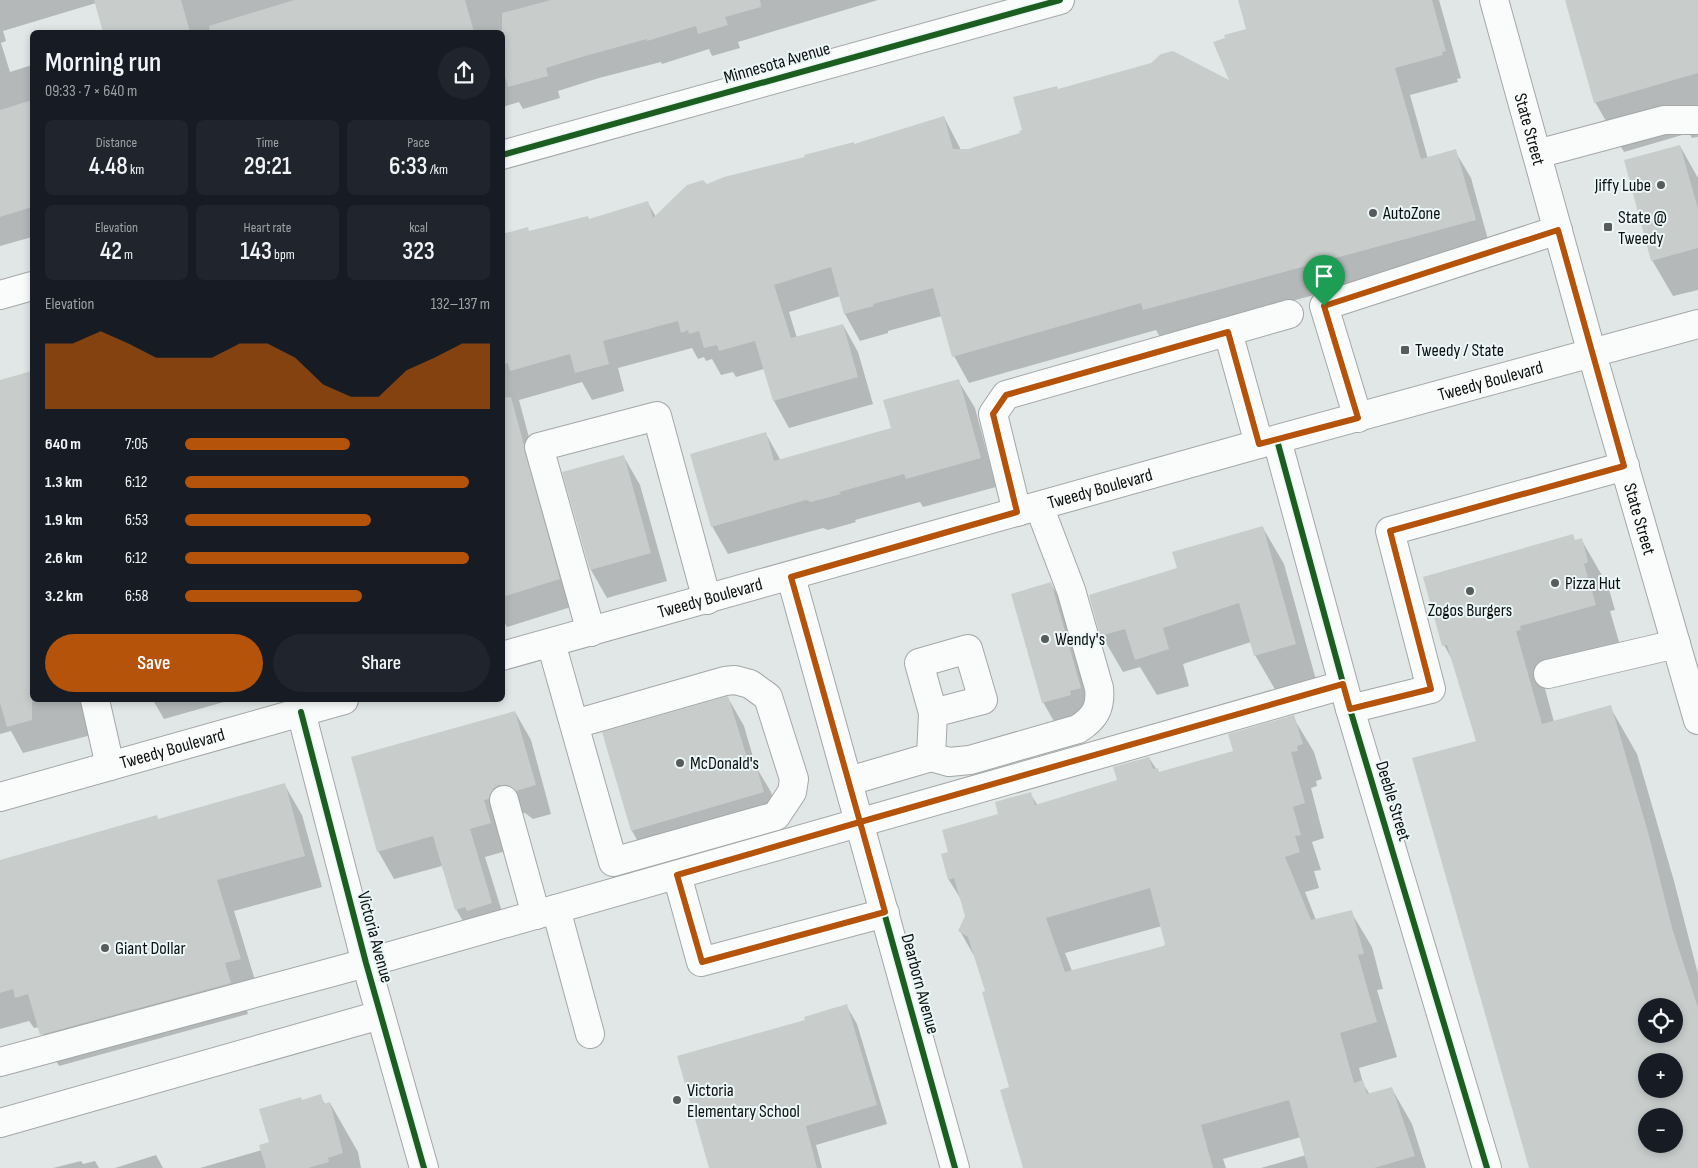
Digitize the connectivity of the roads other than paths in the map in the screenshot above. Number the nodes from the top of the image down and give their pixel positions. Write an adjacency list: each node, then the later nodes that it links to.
1 (1060, 0): 4 (street, Minnesota Avenue)
2 (1494, 0): 5 (street, State Street)
3 (1698, 120): 5 (street)
4 (505, 154)
5 (1537, 154): 6 (street, State Street)
6 (1558, 230): 12 (street, State Street); 13 (street)
7 (30, 287): 8 (street)
8 (0, 295)
9 (1289, 314): 11 (street)
10 (1698, 324): 12 (street, Tweedy Boulevard)
11 (1228, 332): 14 (street, Deeble Street); 16 (street)
12 (1592, 354): 13 (street, Tweedy Boulevard); 15 (street, State Street)
13 (1358, 418): 14 (street, Tweedy Boulevard)
14 (1268, 442): 16 (street, Tweedy Boulevard); 24 (street, Deeble Street)
15 (1624, 466): 21 (street, State Street); 24 (street)
16 (1028, 509): 17 (street, Tweedy Boulevard); 31 (street)
17 (791, 577): 18 (street, Tweedy Boulevard); 33 (street, Dearborn Avenue)
18 (707, 600): 19 (street, Tweedy Boulevard); 19 (street)
19 (591, 632): 20 (street, Tweedy Boulevard)
20 (551, 643): 22 (street, Tweedy Boulevard); 30 (street)
21 (1676, 644): 23 (street); 29 (street, State Street)
22 (505, 655)
23 (1548, 674)
24 (1346, 697): 36 (street); 47 (street, Deeble Street)
25 (95, 702): 32 (street)
26 (332, 702): 27 (street, Tweedy Boulevard)
27 (286, 710): 32 (street, Tweedy Boulevard); 40 (street, Victoria Avenue)
28 (933, 714): 31 (street)
29 (1698, 720)
30 (575, 724): 30 (street)
31 (931, 757): 33 (street)
32 (110, 766): 34 (street, Tweedy Boulevard)
33 (849, 781): 36 (street, Dearborn Avenue)
34 (0, 797)
35 (504, 800): 38 (street)
36 (860, 822): 37 (street); 39 (street, Dearborn Avenue)
37 (677, 875): 38 (street); 39 (street)
38 (546, 912): 40 (street); 42 (street)
39 (885, 912): 46 (street, Dearborn Avenue)
40 (366, 963): 41 (street, Victoria Avenue); 43 (street)
41 (380, 1015): 44 (street); 45 (street, Victoria Avenue)
42 (590, 1034)
43 (0, 1062)
44 (0, 1124)
45 (424, 1168)
46 (955, 1168)
47 (1488, 1168)

